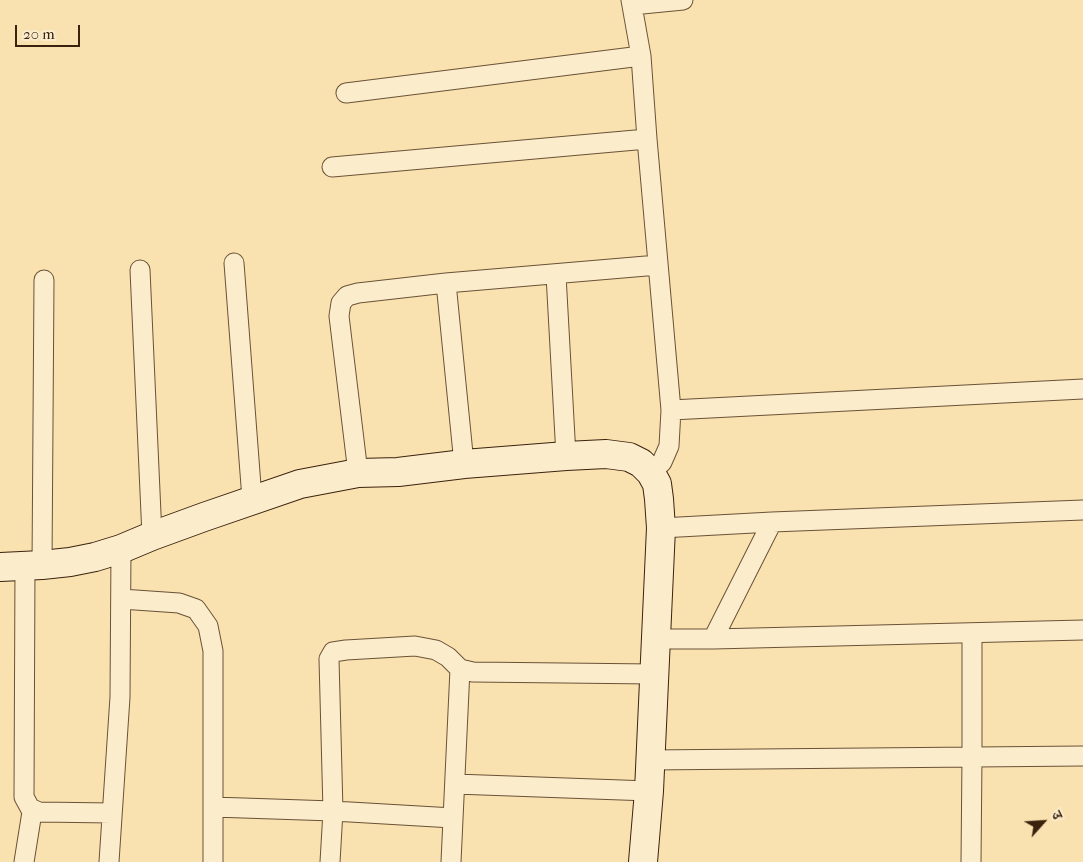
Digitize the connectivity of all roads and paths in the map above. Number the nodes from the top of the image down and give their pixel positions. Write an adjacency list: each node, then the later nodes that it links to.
1 (683, 0): 2 (street)
2 (631, 3): 3 (street)
3 (641, 56): 4 (street); 5 (street)
4 (346, 92)
5 (646, 139): 6 (street); 8 (street)
6 (332, 166)
7 (234, 262): 19 (street)
8 (658, 265): 10 (street); 14 (street)
9 (140, 270): 23 (street)
10 (556, 274): 12 (street); 15 (street)
11 (44, 280): 25 (street)
12 (446, 283): 16 (street); 17 (street)
13 (1083, 389): 14 (street)
14 (671, 410): 18 (street)
15 (566, 456): 16 (main road); 18 (main road)
16 (464, 464): 17 (main road)
17 (358, 473): 19 (main road)
18 (651, 473): 22 (main road)
19 (252, 499): 23 (main road)
20 (1083, 510): 21 (street)
21 (772, 522): 22 (street); 30 (street)
22 (661, 528): 29 (main road)
23 (152, 536): 24 (main road)
24 (122, 549): 25 (main road); 26 (street)
25 (22, 566): 39 (street)
26 (121, 599): 38 (street); 41 (street)
27 (1083, 630): 28 (street)
28 (972, 633): 30 (street); 34 (street)
29 (656, 639): 30 (street); 32 (main road)
30 (714, 639)
31 (460, 669): 32 (street); 36 (street); 40 (street)
32 (653, 674): 35 (main road)
33 (1083, 756): 34 (street)
34 (972, 757): 35 (street); 49 (street)
35 (649, 760): 37 (main road)
36 (454, 784): 37 (street); 42 (street)
37 (648, 791): 48 (main road)
38 (213, 807): 40 (street); 45 (street)
39 (30, 808): 41 (street); 43 (street)
40 (332, 811): 42 (street); 46 (street)
41 (112, 813): 44 (street)
42 (453, 818): 47 (street)
43 (24, 862)
44 (109, 862)
45 (213, 862)
46 (330, 862)
47 (451, 862)
48 (643, 862)
49 (971, 862)

